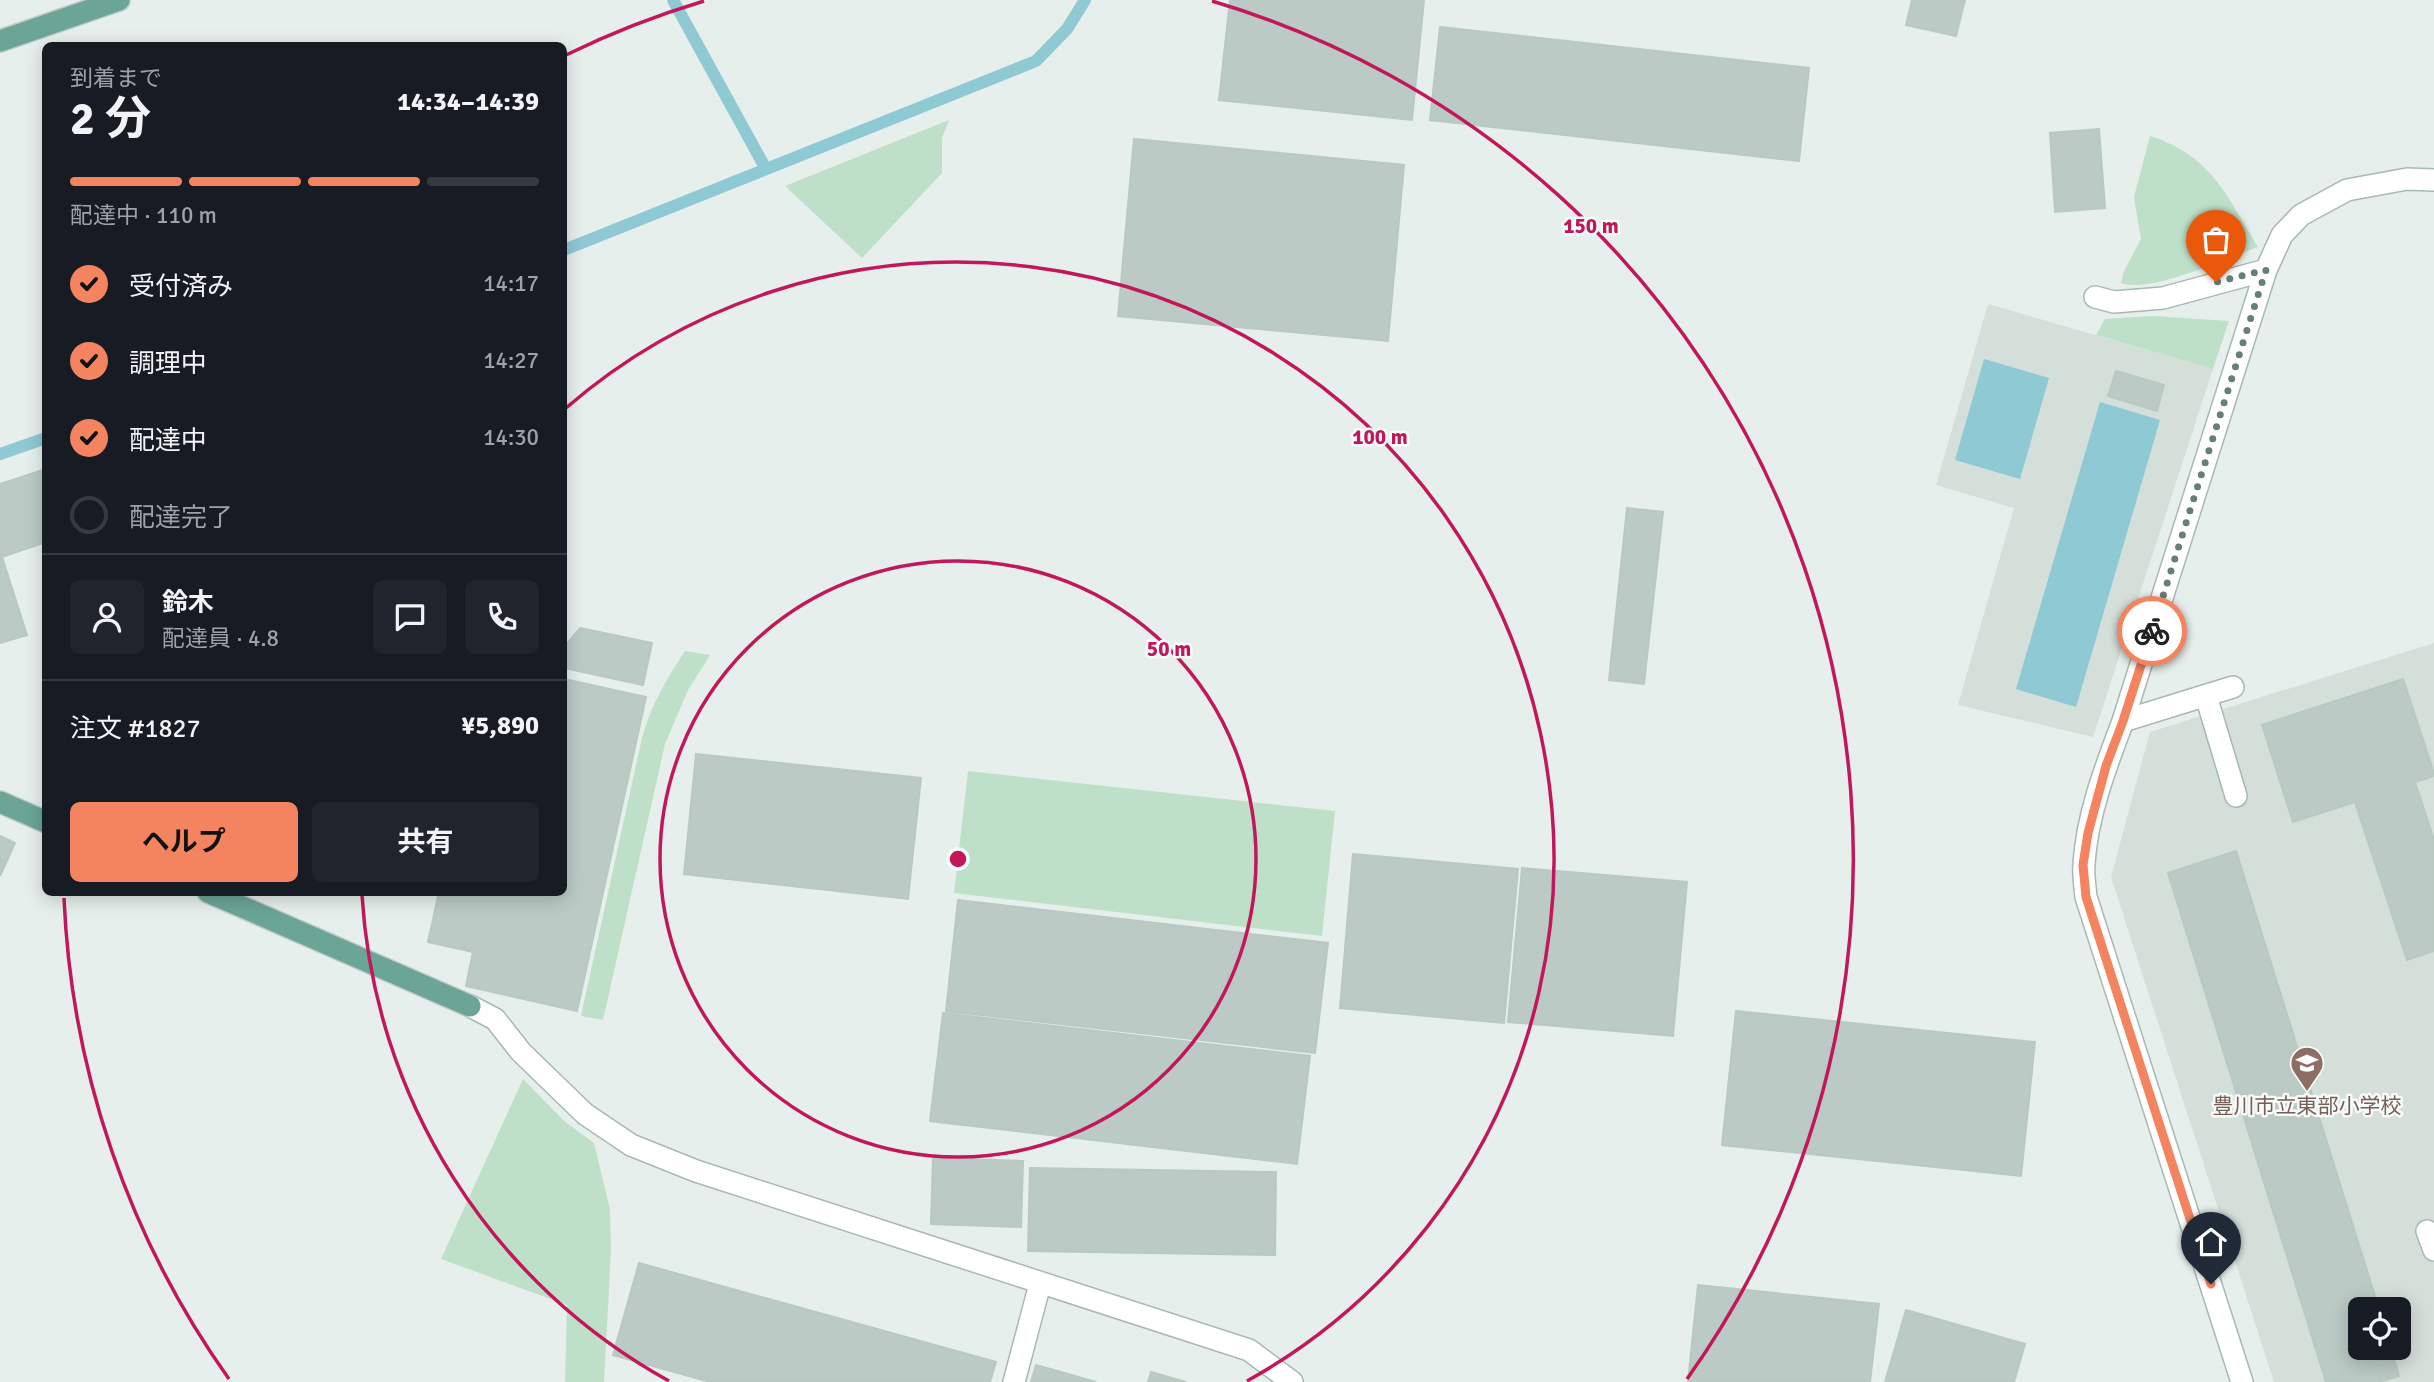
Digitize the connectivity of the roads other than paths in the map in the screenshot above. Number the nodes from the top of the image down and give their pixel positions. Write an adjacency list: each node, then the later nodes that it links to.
1 (119, 0): 2 (main road)
2 (0, 40)
3 (2434, 180): 4 (street)
4 (2266, 270): 5 (street); 8 (street)
5 (2095, 297)
6 (2233, 687): 7 (street)
7 (2206, 696): 8 (street); 9 (street)
8 (2123, 721): 17 (street)
9 (2236, 796)
10 (0, 802): 11 (main road)
11 (42, 820)
12 (217, 896): 13 (main road)
13 (470, 1006): 14 (street)
14 (1040, 1284): 15 (street); 16 (street)
15 (1014, 1382)
16 (1292, 1382)
17 (2242, 1382)

